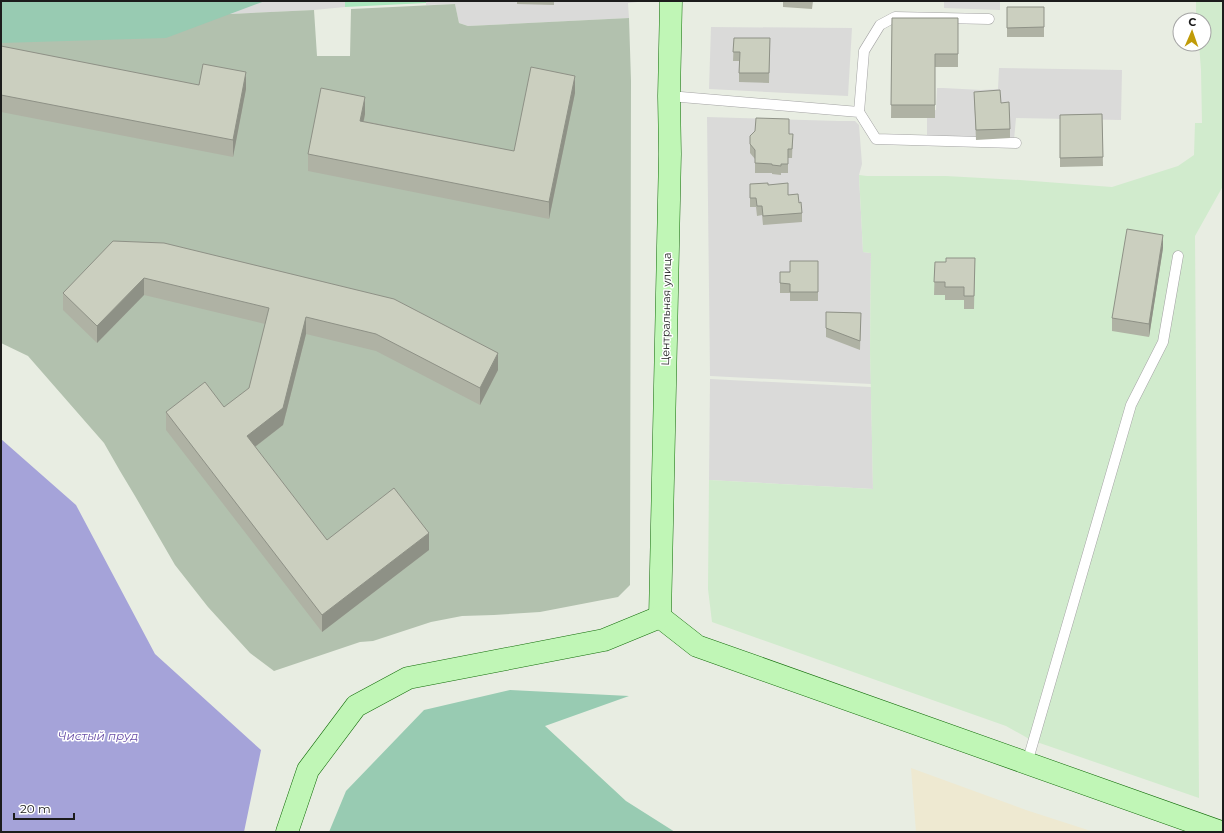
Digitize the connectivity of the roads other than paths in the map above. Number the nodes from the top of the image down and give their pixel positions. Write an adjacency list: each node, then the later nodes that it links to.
1 (671, 1): 3 (main road, Центральная улица)
2 (989, 18): 4 (lane)
3 (669, 96): 4 (lane); 7 (main road, Центральная улица)
4 (859, 112): 5 (lane)
5 (1016, 143)
6 (1178, 256): 8 (lane)
7 (660, 617): 8 (main road); 9 (main road)
8 (1027, 763): 10 (main road)
9 (287, 832)
10 (1222, 832)

